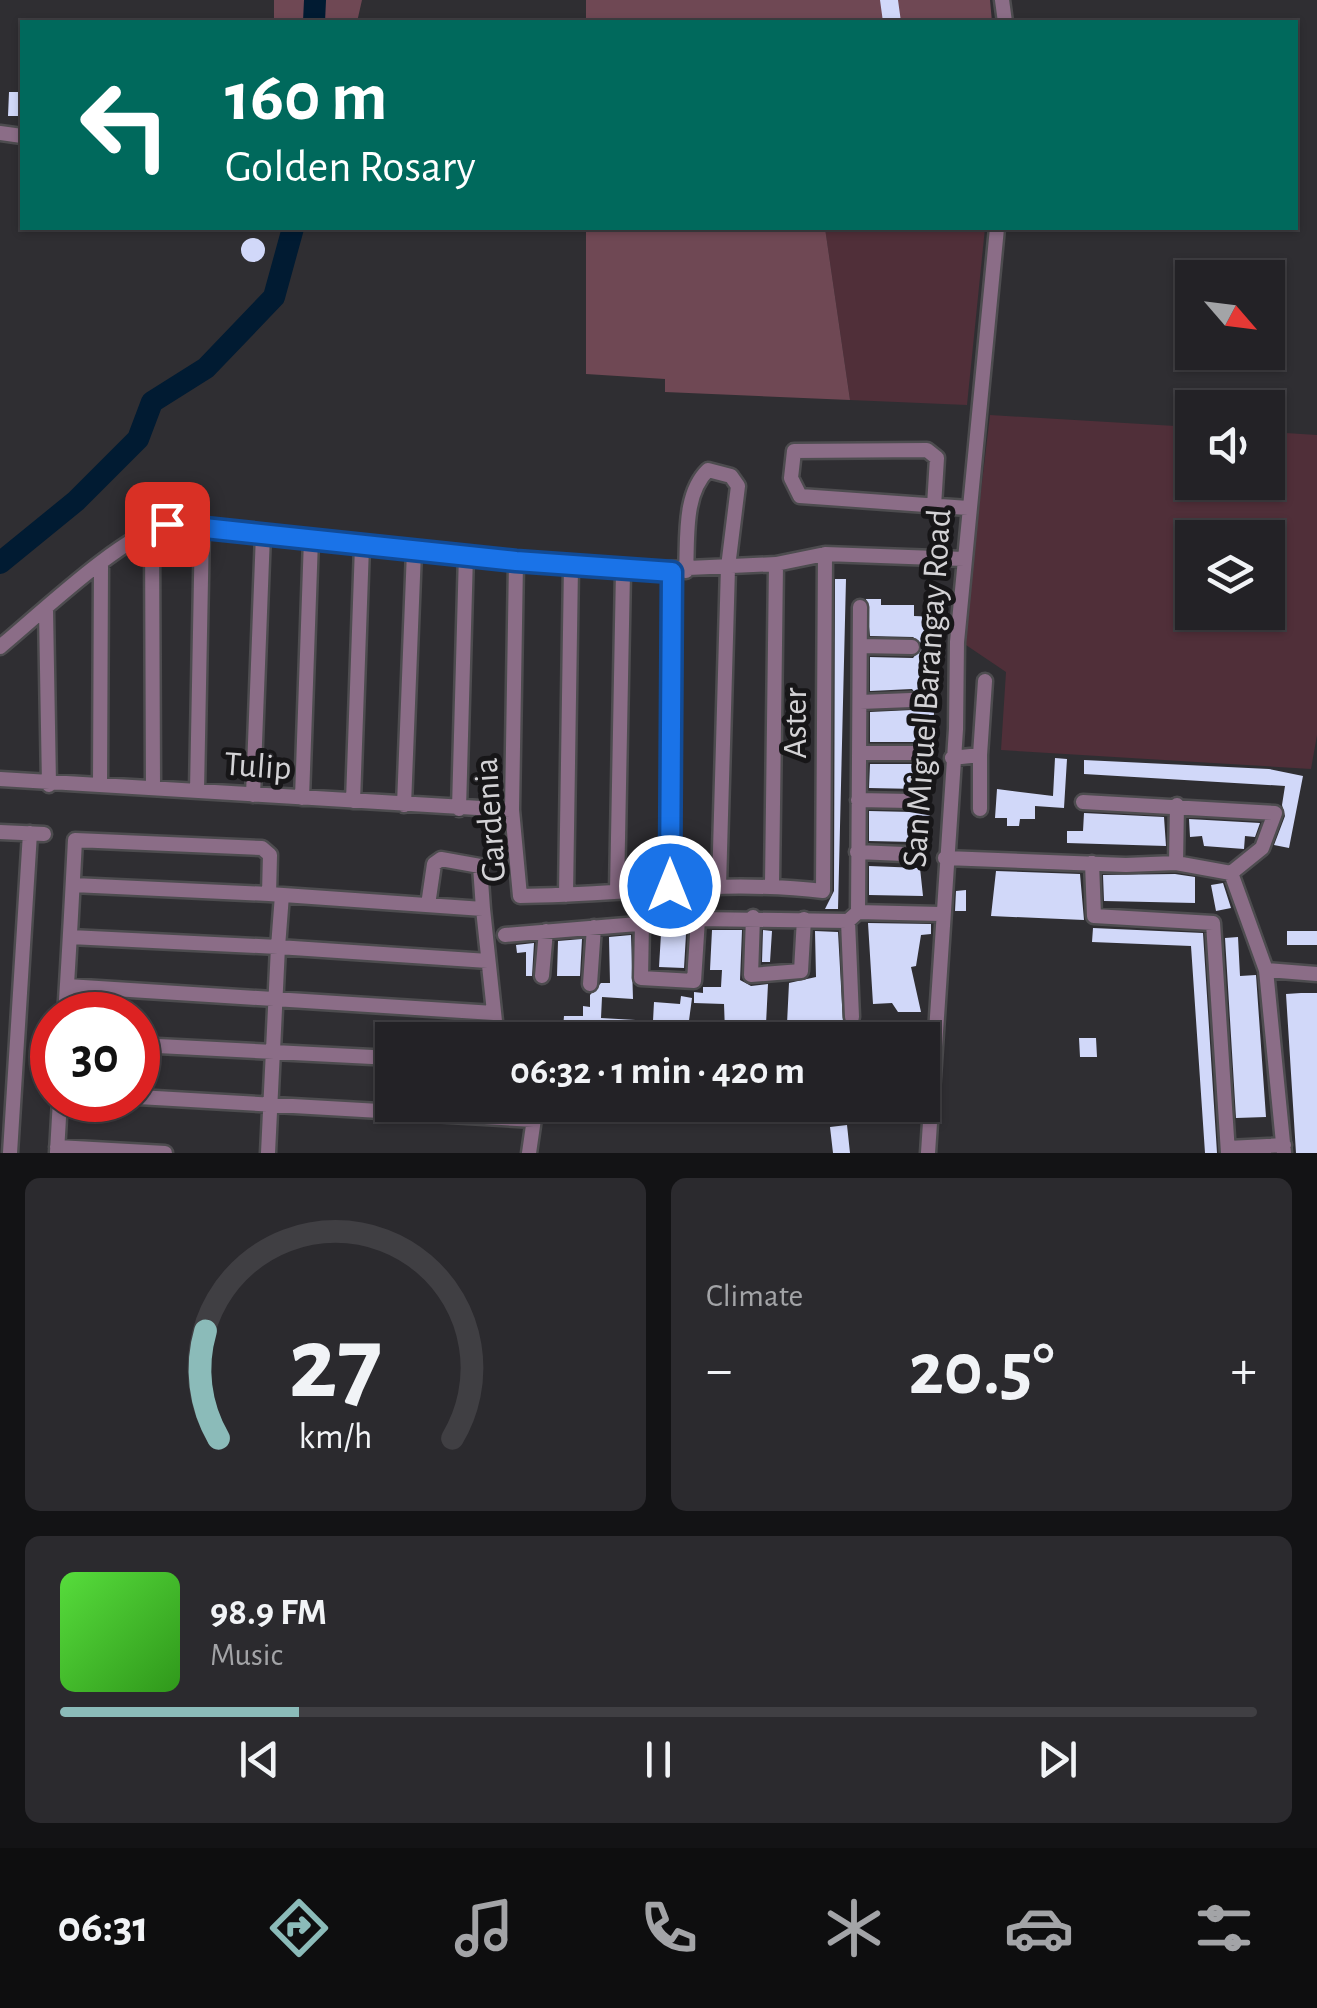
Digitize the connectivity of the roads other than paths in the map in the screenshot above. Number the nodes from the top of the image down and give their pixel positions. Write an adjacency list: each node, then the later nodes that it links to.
1 (997, 230): 3 (street, San Miguel Barangay Road)
2 (934, 506): 2 (street); 3 (street)
3 (968, 508): 12 (street, San Miguel Barangay Road)
4 (202, 526): 5 (street); 6 (street); 36 (street)
5 (152, 528): 14 (street); 35 (street)
6 (263, 534): 7 (street); 37 (street)
7 (311, 539): 8 (street); 38 (street)
8 (362, 546): 9 (street); 40 (street)
9 (414, 550): 10 (street); 43 (street)
10 (466, 554): 13 (street); 46 (street)
11 (825, 554): 12 (street); 15 (street); 60 (street, Aster)
12 (964, 559): 31 (street, San Miguel Barangay Road)
13 (516, 561): 16 (street); 47 (street, Gardenia)
14 (101, 564): 21 (street); 34 (street)
15 (776, 564): 17 (street); 56 (street)
16 (571, 566): 18 (street); 62 (street)
17 (728, 567): 19 (street); 19 (street); 58 (street)
18 (623, 571): 19 (street); 59 (street)
19 (679, 572): 57 (street)
20 (860, 608): 22 (street)
21 (46, 610): 23 (street); 33 (street)
22 (861, 646): 24 (street); 27 (street)
23 (0, 647)
24 (912, 647)
25 (985, 681): 30 (street)
26 (912, 700): 27 (street)
27 (860, 702): 28 (street)
28 (860, 753): 29 (street); 39 (street)
29 (913, 753)
30 (980, 756): 31 (street); 45 (street)
31 (952, 758): 51 (street, San Miguel Barangay Road)
32 (0, 780): 33 (street, Tulip)
33 (49, 785): 34 (street, Tulip)
34 (100, 785): 35 (street, Tulip)
35 (152, 788): 36 (street, Tulip)
36 (198, 791): 37 (street, Tulip)
37 (254, 795): 38 (street, Tulip)
38 (302, 798): 40 (street, Tulip)
39 (858, 800): 41 (street); 49 (street)
40 (353, 802): 43 (street, Tulip)
41 (911, 802)
42 (1082, 802): 44 (street)
43 (404, 805): 46 (street, Tulip)
44 (1177, 805): 53 (street); 54 (street)
45 (980, 808)
46 (459, 809): 47 (street, Tulip)
47 (512, 810): 62 (street, Gardenia)
48 (0, 832): 87 (street)
49 (857, 852): 50 (street); 66 (street)
50 (904, 854)
51 (945, 858): 52 (street); 65 (street, San Miguel Barangay Road)
52 (1092, 863): 53 (street); 99 (street)
53 (1176, 863): 54 (street)
54 (1231, 873): 77 (street)
55 (73, 885): 61 (street); 61 (street); 74 (street)
56 (772, 885): 58 (street, Gardenia); 60 (street, Gardenia)
57 (670, 886): 58 (street, Gardenia); 59 (street, Gardenia)
58 (719, 886)
59 (617, 892): 62 (street, Gardenia)
60 (823, 892)
61 (276, 894): 63 (street); 75 (street)
62 (566, 895)
63 (428, 906): 64 (street); 64 (street)
64 (483, 910): 76 (street)
65 (940, 914): 66 (street); 104 (street, San Miguel Barangay Road)
66 (853, 916): 69 (street); 85 (street)
67 (753, 917): 68 (street); 69 (street); 69 (street)
68 (698, 919): 70 (street); 70 (street)
69 (804, 919)
70 (642, 922): 71 (street)
71 (594, 927): 72 (street); 80 (street)
72 (546, 932): 73 (street); 79 (street)
73 (505, 936)
74 (70, 937): 75 (street); 81 (street)
75 (278, 947): 76 (street); 83 (street)
76 (488, 961): 84 (street)
77 (1266, 970): 78 (street); 97 (street)
78 (1317, 974)
79 (542, 976)
80 (590, 984)
81 (67, 986): 82 (street); 83 (street)
82 (67, 992)
83 (276, 999): 84 (street); 90 (street)
84 (494, 1013): 88 (street)
85 (852, 1017)
86 (0, 1022): 87 (street)
87 (17, 1022): 100 (street)
88 (495, 1022)
89 (160, 1046): 90 (street)
90 (273, 1051): 91 (street); 93 (street)
91 (375, 1057)
92 (160, 1098): 93 (street)
93 (271, 1105): 94 (street); 102 (street)
94 (375, 1108)
95 (59, 1122): 98 (street)
96 (534, 1122): 103 (street)
97 (1284, 1149): 99 (street)
98 (57, 1150): 101 (street)
99 (1228, 1150)
100 (10, 1153)
101 (166, 1153)
102 (268, 1153)
103 (529, 1153)
104 (928, 1153)

